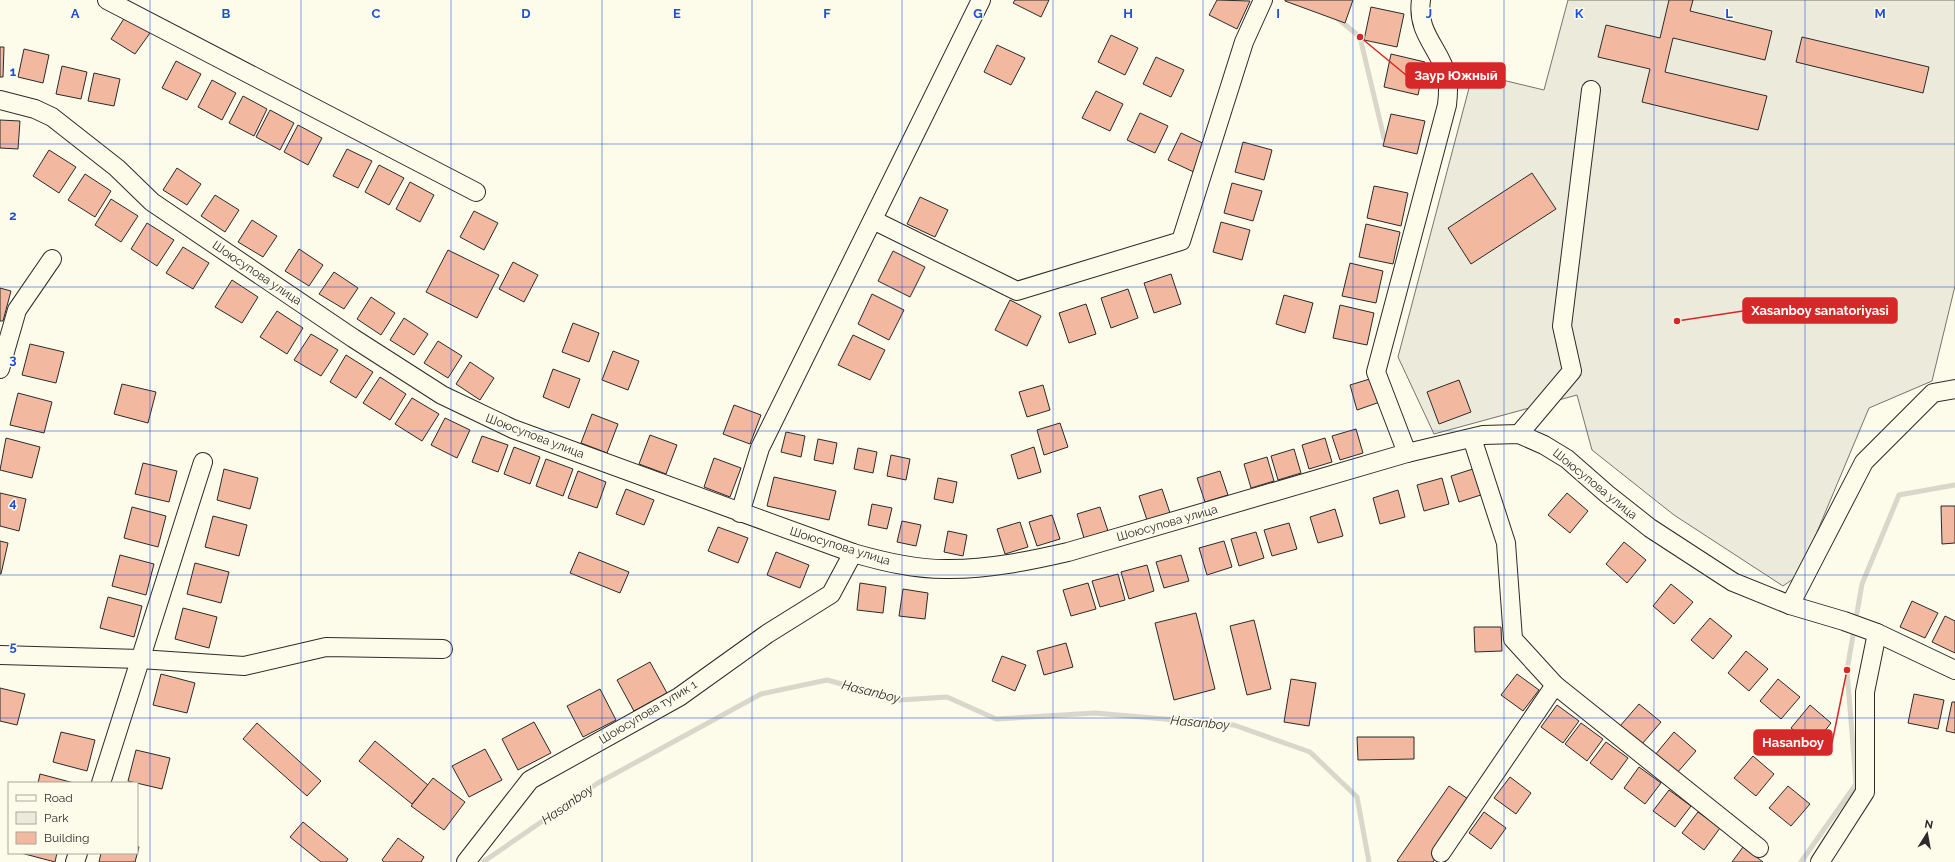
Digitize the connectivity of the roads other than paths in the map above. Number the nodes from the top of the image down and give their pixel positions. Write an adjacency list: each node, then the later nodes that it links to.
1 (107, 0): 7 (street)
2 (981, 0): 8 (street)
3 (1263, 0): 8 (street)
4 (1416, 1): 14 (street)
5 (1591, 90): 12 (street)
6 (0, 100): 16 (street, Шоюсупова улица)
7 (476, 192)
8 (873, 220): 16 (street)
9 (52, 259): 10 (street)
10 (0, 370)
11 (1955, 389): 18 (street)
12 (1519, 434): 13 (street, Шоюсупова улица); 18 (street, Шоюсупова улица)
13 (1472, 438): 14 (street, Шоюсупова улица); 24 (street)
14 (1407, 453): 17 (street, Шоюсупова улица)
15 (203, 462): 22 (street)
16 (740, 513): 17 (street, Шоюсупова улица)
17 (853, 553): 28 (street, Шоюсупова тупик 1)
18 (1790, 605): 19 (street, Шоюсупова улица)
19 (1877, 633): 23 (street, Шоюсупова улица); 29 (street)
20 (443, 649): 22 (street)
21 (0, 655): 22 (street)
22 (140, 659): 25 (street)
23 (1955, 670)
24 (1555, 685): 26 (street); 27 (street)
25 (101, 782)
26 (1759, 848)
27 (1441, 853)
28 (466, 862)
29 (1820, 862)

